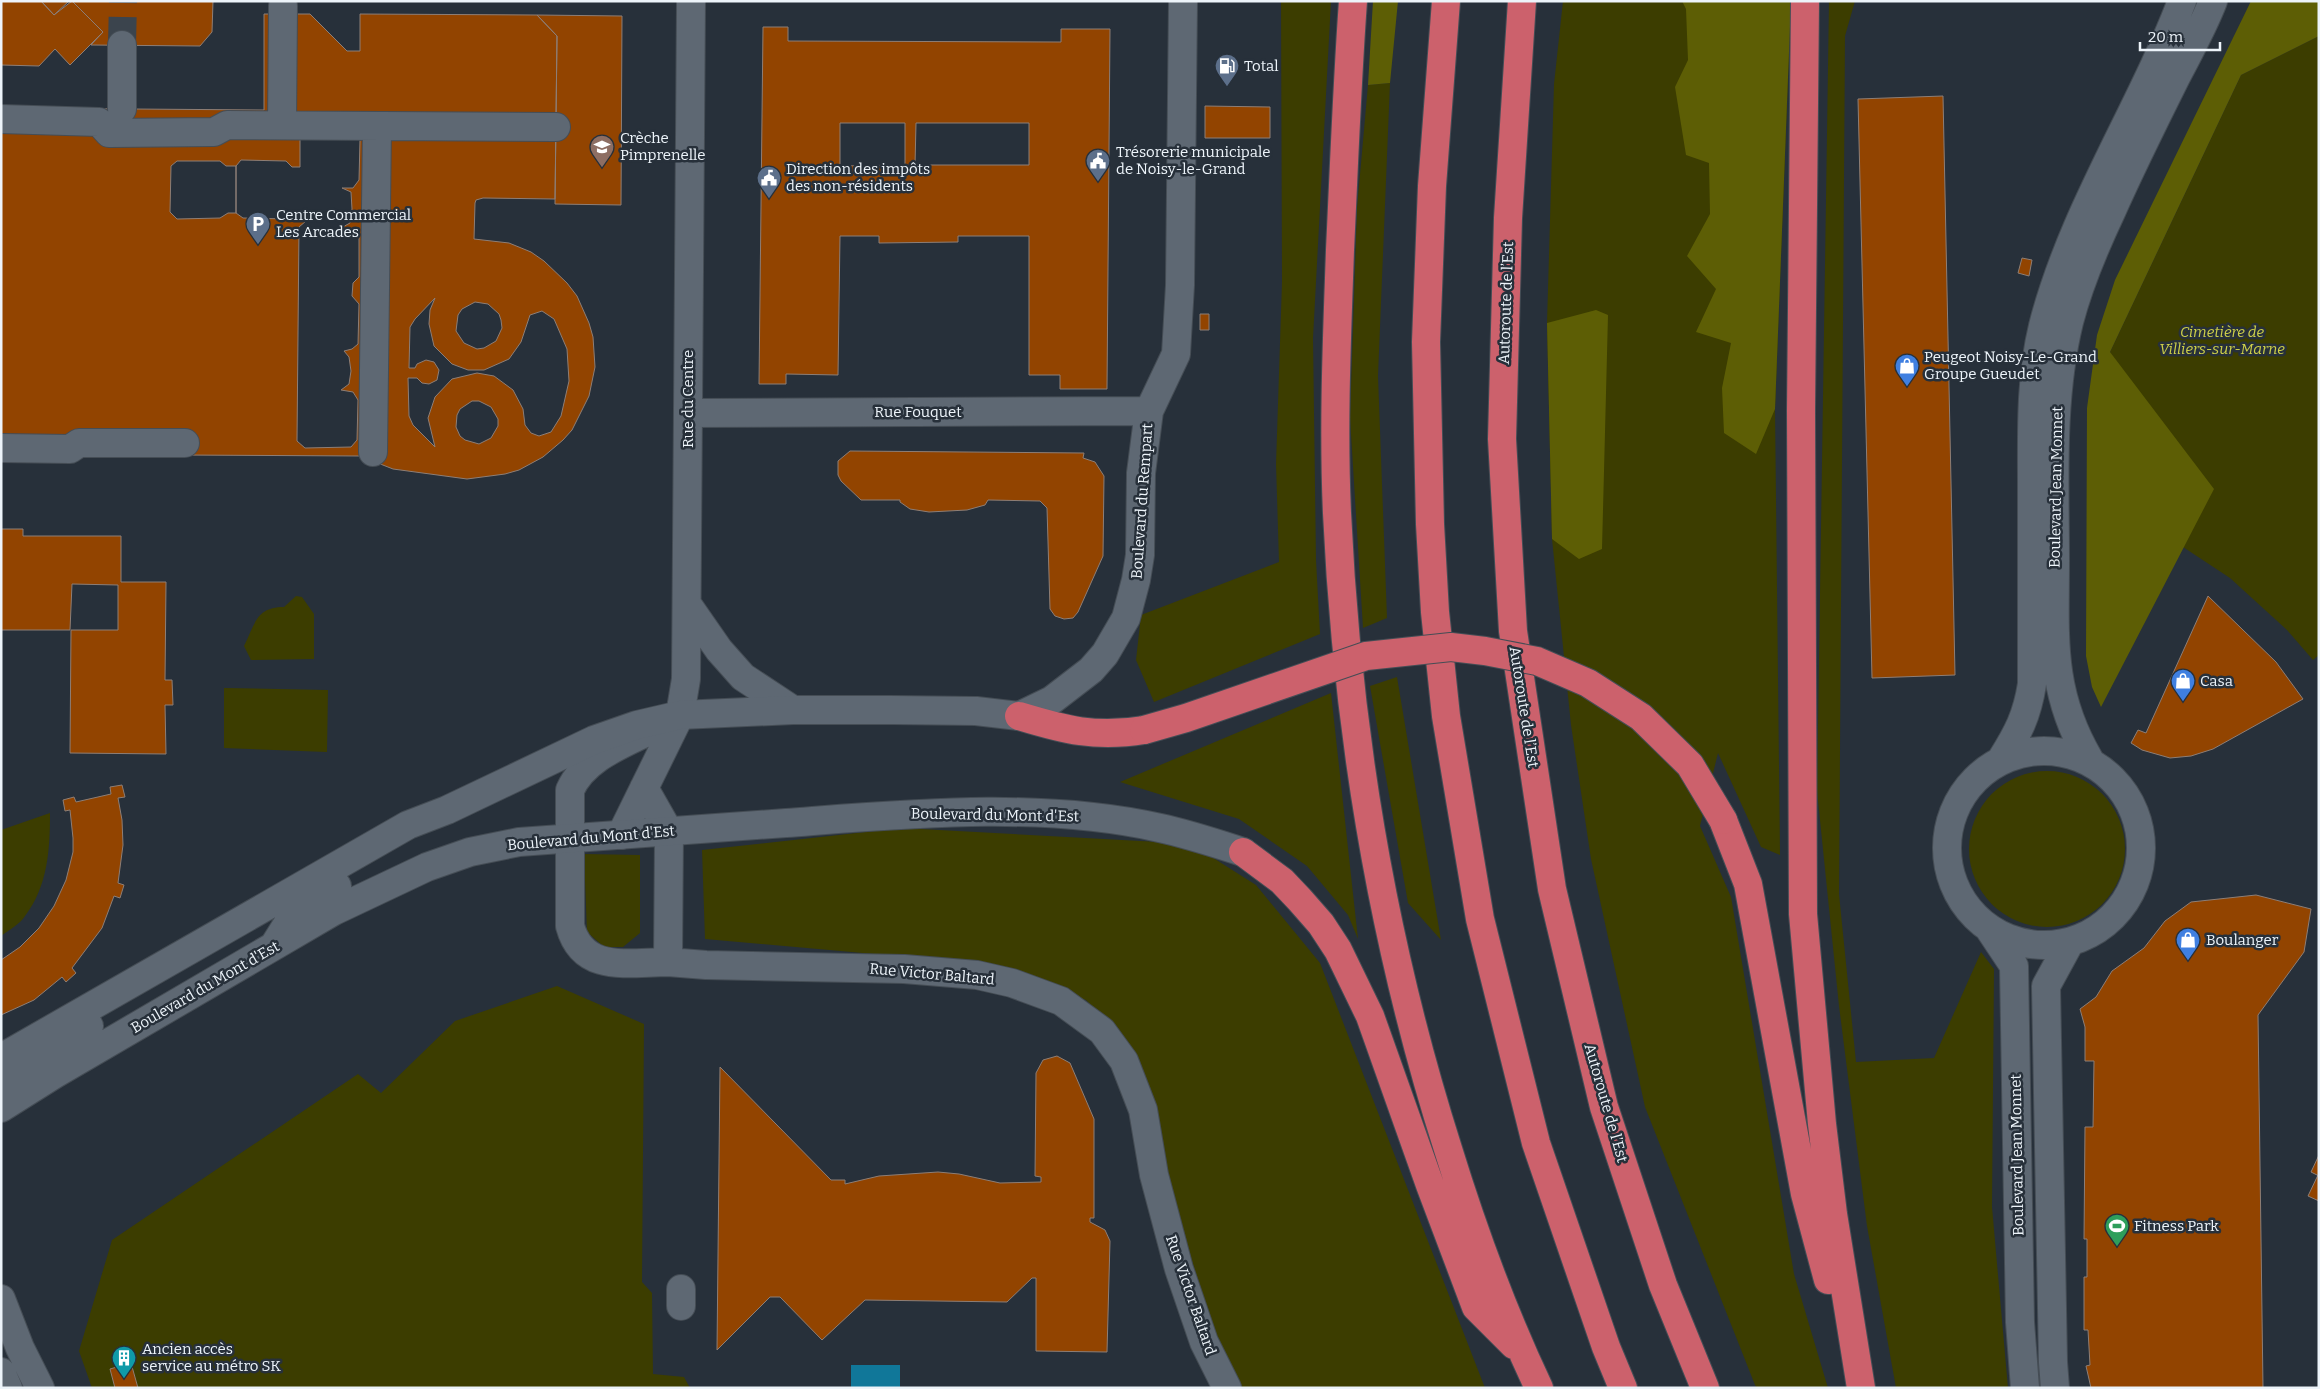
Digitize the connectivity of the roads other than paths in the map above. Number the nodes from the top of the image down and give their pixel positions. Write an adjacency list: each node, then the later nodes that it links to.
1 (691, 1): 17 (street, Rue du Centre)
2 (1183, 1): 16 (street, Boulevard du Rempart)
3 (1353, 1): 42 (highway)
4 (1446, 1): 48 (highway)
5 (1522, 1): 49 (highway, Autoroute de l’Est)
6 (1805, 1): 51 (highway)
7 (2182, 1): 26 (street, Boulevard Jean Monnet)
8 (2213, 1): 25 (street, Boulevard Jean Monnet)
9 (283, 6): 13 (street)
10 (122, 45): 11 (street)
11 (122, 109)
12 (1, 119): 13 (street)
13 (282, 124): 14 (street)
14 (377, 126): 15 (street); 20 (street)
15 (556, 127)
16 (1149, 411): 17 (street, Rue Fouquet); 24 (street, Boulevard du Rempart)
17 (688, 413): 21 (street, Rue du Centre)
18 (185, 443): 19 (street)
19 (1, 448)
20 (373, 452)
21 (687, 604): 22 (street); 23 (street, Rue du Centre)
22 (793, 710): 23 (street); 24 (street)
23 (680, 715): 27 (street, Rue du Centre); 28 (street); 31 (street)
24 (1019, 716): 50 (highway, bridge)
25 (2088, 759): 26 (street, Boulevard Jean Monnet); 35 (street, Boulevard Jean Monnet)
26 (2001, 760): 34 (street, Boulevard Jean Monnet)
27 (644, 788): 29 (street); 30 (street, Rue du Centre)
28 (408, 825): 33 (street); 36 (street)
29 (670, 832): 30 (street, Boulevard du Mont d'Est); 32 (street, Boulevard du Mont d'Est); 37 (street)
30 (620, 835): 31 (street, Boulevard du Mont d'Est)
31 (570, 839): 36 (street, Boulevard du Mont d'Est); 37 (street)
32 (1243, 852): 42 (highway)
33 (268, 905): 38 (street); 39 (street)
34 (1990, 930): 35 (street, Boulevard Jean Monnet); 52 (street, Boulevard Jean Monnet)
35 (2070, 942): 53 (street)
36 (273, 947): 40 (street, Boulevard du Mont d'Est)
37 (668, 962): 46 (street, Rue Victor Baltard)
38 (1, 1058)
39 (1, 1084)
40 (1, 1108)
41 (1, 1299): 45 (street)
42 (1524, 1355): 47 (highway)
43 (1, 1372): 44 (street)
44 (8, 1388)
45 (40, 1388)
46 (1227, 1388)
47 (1539, 1388)
48 (1623, 1388)
49 (1704, 1388)
50 (1857, 1388)
51 (1861, 1388)
52 (2025, 1388)
53 (2055, 1388)

